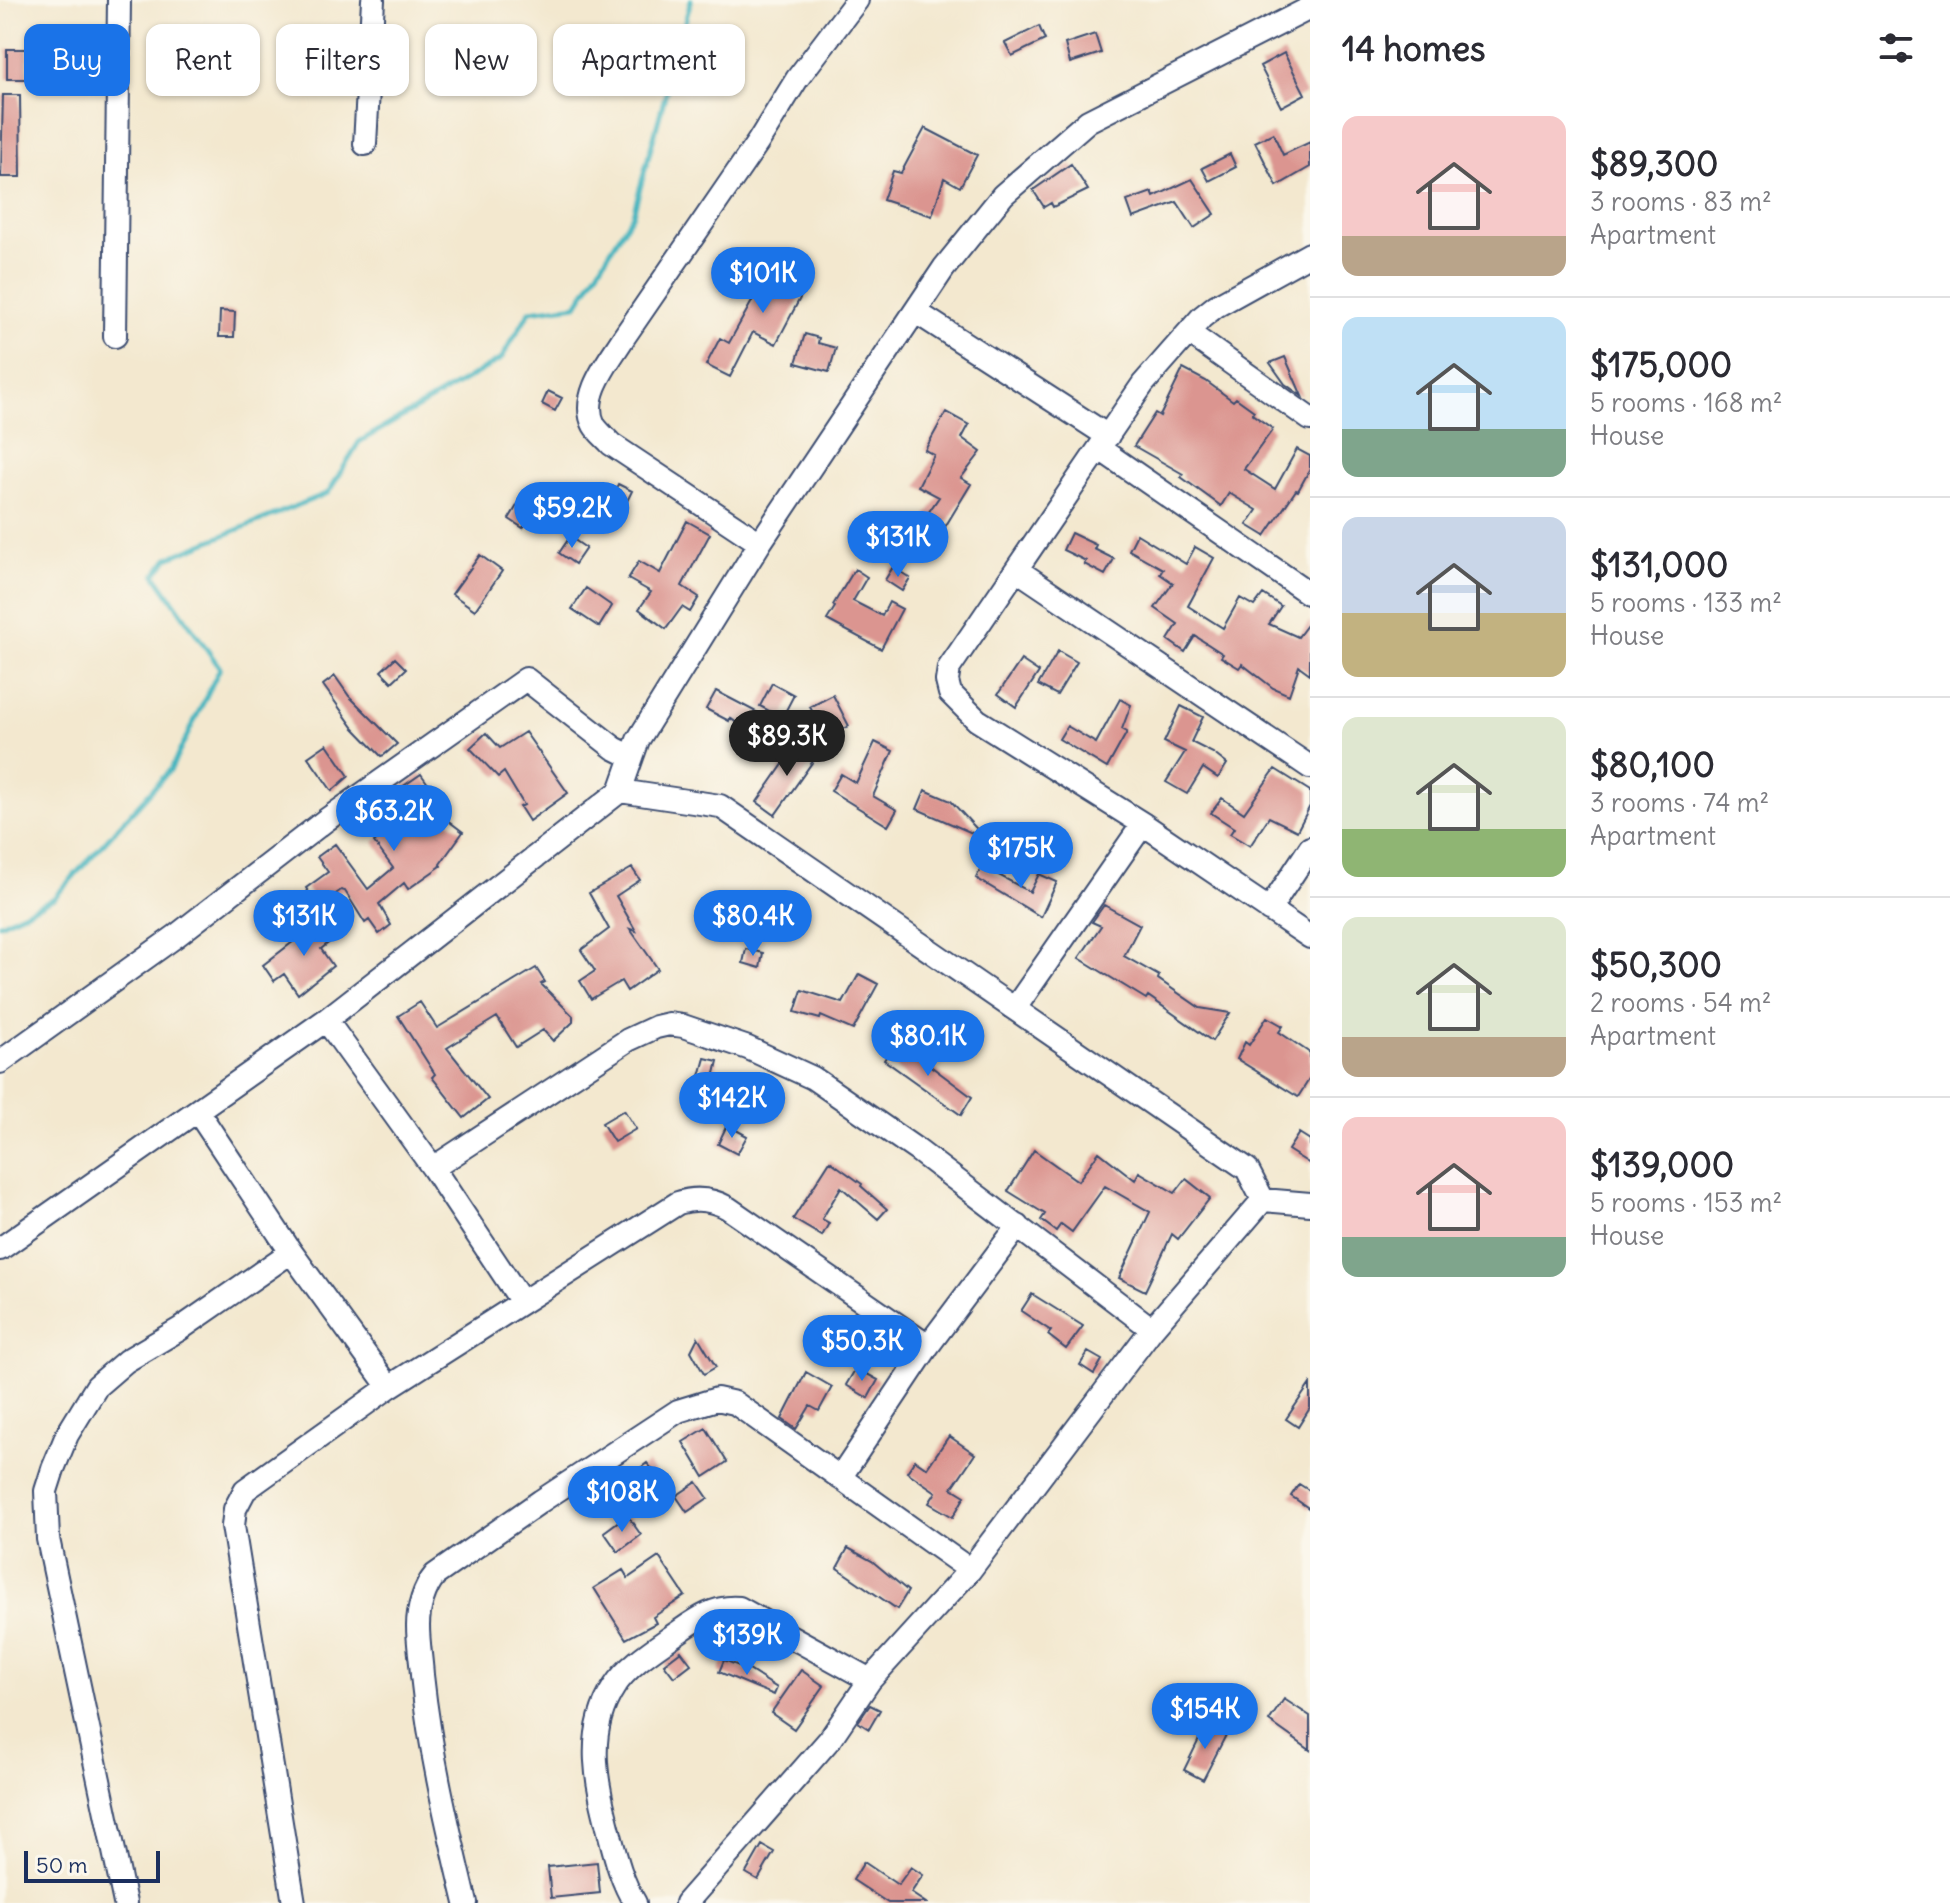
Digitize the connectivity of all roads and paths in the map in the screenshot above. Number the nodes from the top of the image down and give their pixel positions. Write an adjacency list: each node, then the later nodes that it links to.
1 (119, 0): 9 (street)
2 (373, 0): 5 (street)
3 (857, 0): 12 (street)
4 (1310, 8): 7 (street)
5 (365, 144)
6 (1310, 254): 8 (street)
7 (916, 312): 11 (street); 12 (street)
8 (1189, 333): 10 (street); 11 (street)
9 (115, 336)
10 (1310, 419)
11 (1104, 442): 13 (street); 14 (street)
12 (760, 543): 15 (street)
13 (1017, 570): 16 (street); 18 (street)
14 (1310, 594)
15 (630, 756): 17 (street); 24 (street)
16 (1310, 767)
17 (620, 791): 22 (street); 23 (street)
18 (1143, 824): 20 (street); 22 (street)
19 (1310, 848): 20 (street)
20 (1269, 910): 21 (street)
21 (1310, 937)
22 (1015, 1008): 27 (street)
23 (326, 1020): 25 (street); 26 (street)
24 (0, 1062)
25 (198, 1112): 30 (street); 31 (street)
26 (433, 1168): 29 (street); 32 (street)
27 (1263, 1200): 28 (street); 33 (street)
28 (1310, 1204)
29 (1018, 1226): 33 (street); 34 (street)
30 (0, 1249)
31 (291, 1252): 35 (street); 39 (street)
32 (522, 1302): 34 (street); 35 (street)
33 (1152, 1329): 37 (street)
34 (928, 1346): 36 (street)
35 (389, 1387): 40 (street)
36 (840, 1478): 37 (street); 41 (street)
37 (970, 1570): 38 (street)
38 (870, 1680): 42 (street); 43 (street)
39 (125, 1903)
40 (294, 1903)
41 (466, 1903)
42 (635, 1903)
43 (686, 1903)

